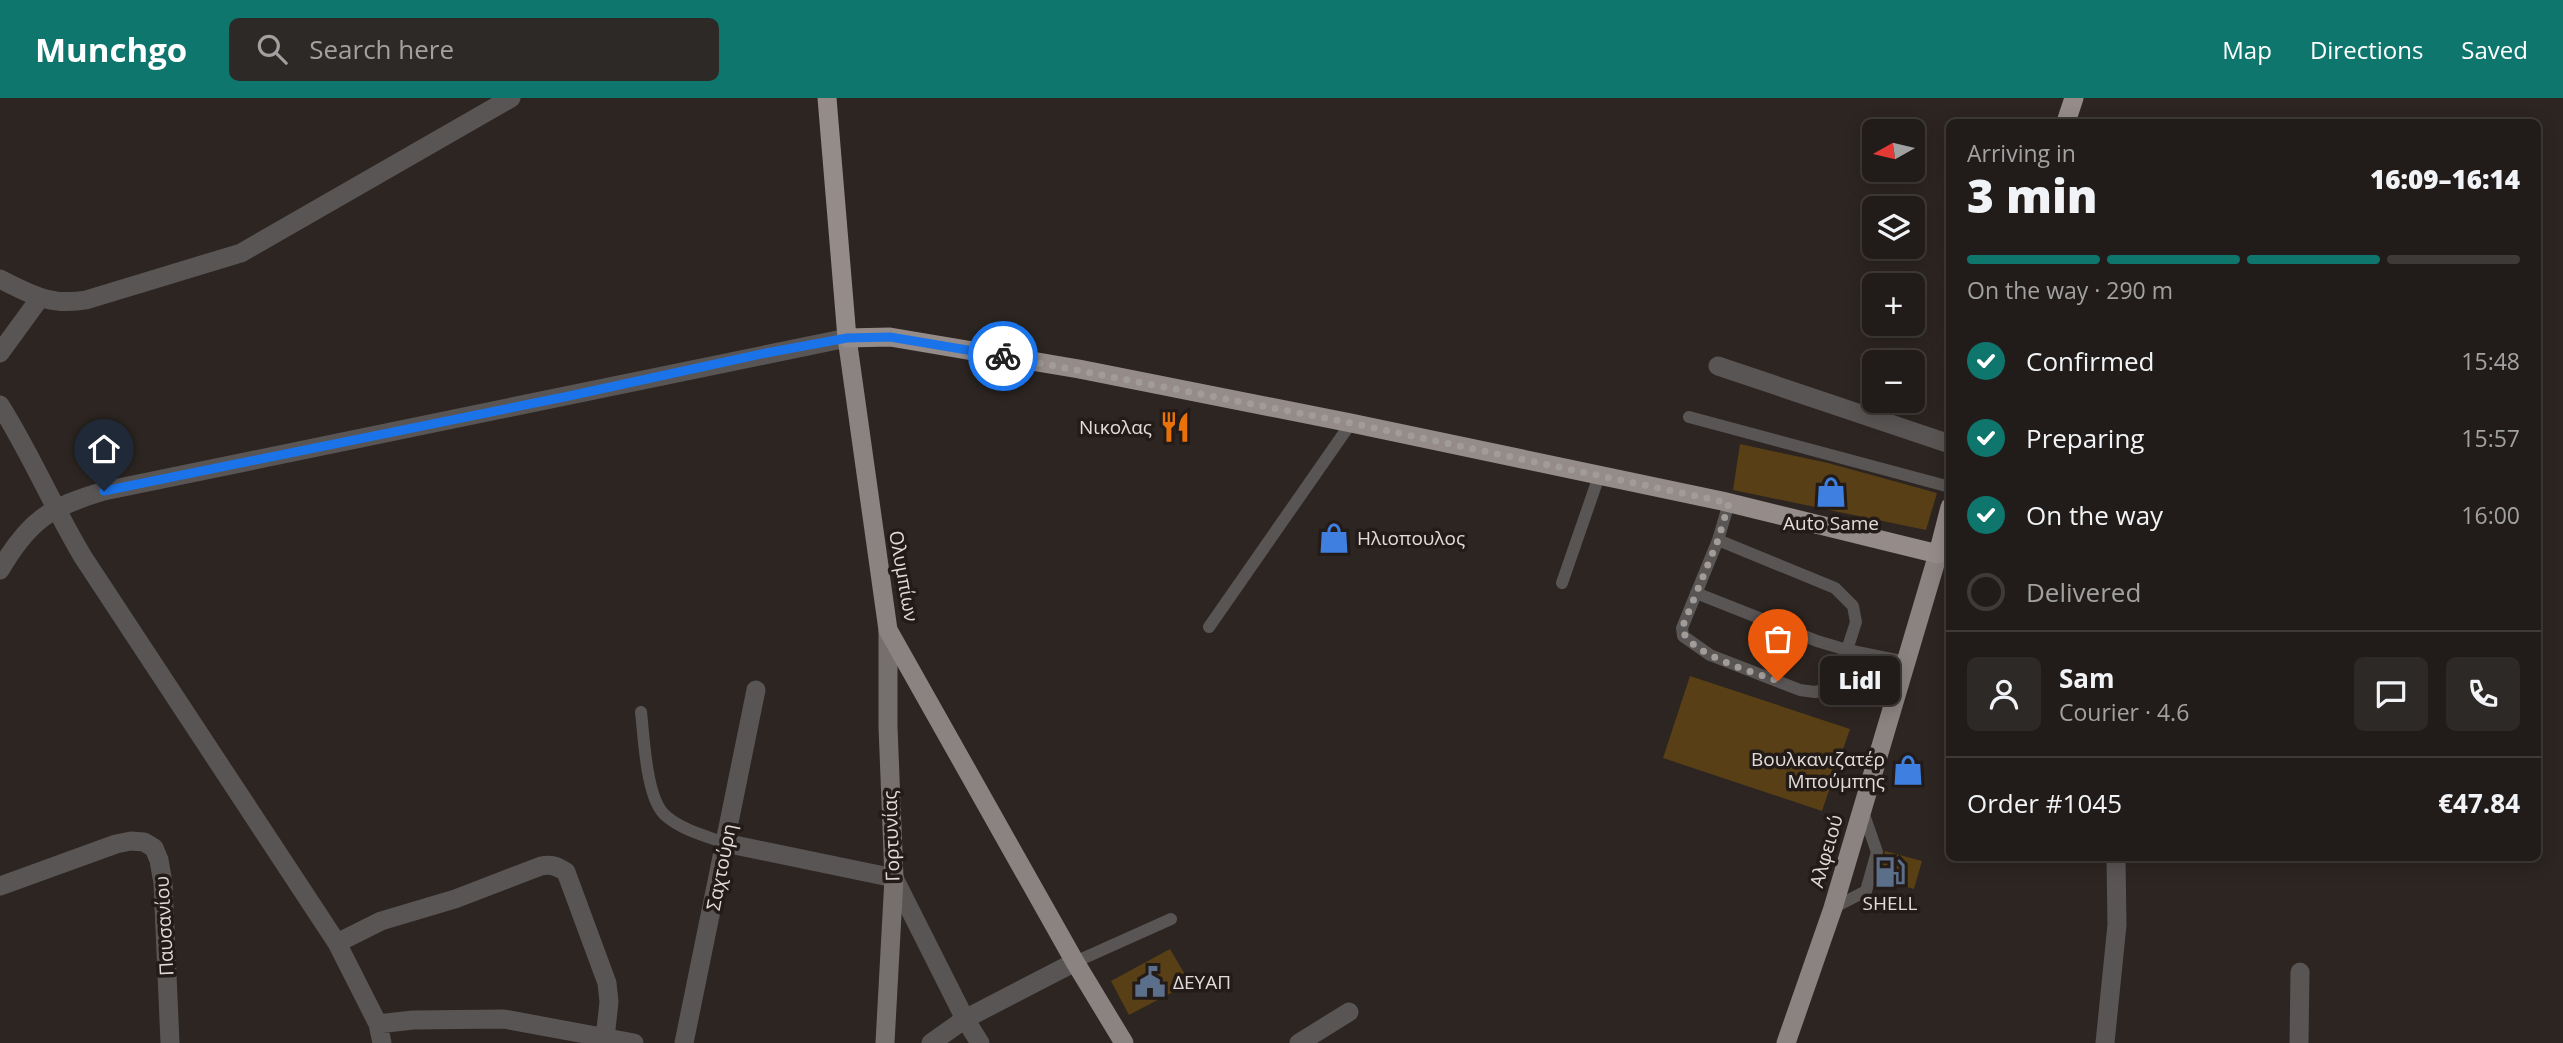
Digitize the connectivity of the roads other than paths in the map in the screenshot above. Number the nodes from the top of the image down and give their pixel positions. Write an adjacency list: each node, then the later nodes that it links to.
1 (511, 98): 6 (street)
2 (827, 98): 7 (highway, Ολυμπίων)
3 (2074, 98): 4 (highway)
4 (2067, 119)
5 (0, 279): 6 (street)
6 (40, 298): 8 (street)
7 (847, 338): 12 (highway); 17 (street); 25 (main road, Ολυμπίων)
8 (0, 353)
9 (1718, 366): 13 (street)
10 (0, 405): 17 (street)
11 (1689, 417): 15 (lane)
12 (1351, 423): 14 (highway); 24 (lane)
13 (1946, 443)
14 (1600, 476): 16 (highway); 22 (lane)
15 (1946, 486)
16 (1729, 503): 18 (lane); 19 (highway)
17 (54, 509): 20 (street); 37 (street)
18 (1718, 540): 23 (lane); 26 (lane)
19 (1943, 546): 27 (main road, Αλφειού)
20 (6, 551): 21 (street)
21 (0, 570)
22 (1562, 583)
23 (1696, 593): 26 (lane); 26 (lane)
24 (1209, 627)
25 (888, 630): 33 (main road, Γορτυνίας); 38 (main road, Ολυμπίων)
26 (1847, 650): 27 (lane)
27 (1906, 662): 30 (main road, Αλφειού)
28 (756, 690): 31 (street, Σαχτούρη)
29 (641, 712): 31 (lane)
30 (1862, 809): 35 (main road, Αλφειού); 35 (lane)
31 (725, 843): 33 (street); 46 (street, Σαχτούρη)
32 (2116, 861): 53 (street)
33 (894, 878): 41 (street); 47 (main road, Γορτυνίας)
34 (0, 886): 44 (street, Παυσανίου)
35 (1833, 908): 52 (main road, Αλφειού)
36 (1171, 919): 38 (lane)
37 (337, 943): 42 (street); 43 (street)
38 (1075, 962): 41 (street); 50 (main road, Ολυμπίων)
39 (2300, 972): 54 (street)
40 (1349, 1012): 51 (street)
41 (965, 1019): 48 (street); 49 (street)
42 (380, 1033): 43 (street)
43 (605, 1038): 45 (street)
44 (170, 1043)
45 (634, 1043)
46 (684, 1043)
47 (885, 1043)
48 (932, 1043)
49 (980, 1043)
50 (1124, 1043)
51 (1299, 1043)
52 (1786, 1043)
53 (2105, 1043)
54 (2300, 1043)

